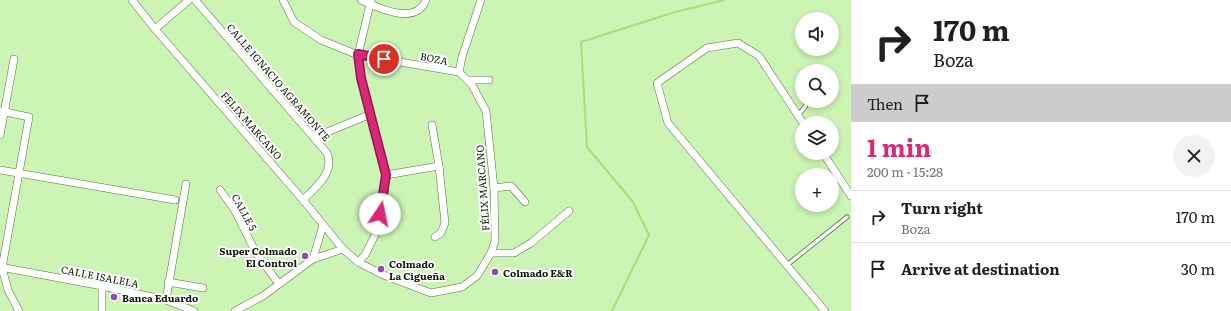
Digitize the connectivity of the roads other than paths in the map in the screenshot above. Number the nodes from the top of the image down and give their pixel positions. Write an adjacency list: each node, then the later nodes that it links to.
1 (132, 0): 9 (street, FELIX MARCANO)
2 (189, 0): 9 (street)
3 (195, 0): 21 (street, CALLE IGNACIO AGRAMONTE)
4 (283, 0): 10 (street, BOZA)
5 (361, 0): 8 (street)
6 (426, 0): 8 (street)
7 (481, 0): 12 (street)
8 (370, 2): 10 (street)
9 (155, 29): 32 (street, FELIX MARCANO)
10 (358, 54): 12 (street, BOZA); 17 (street)
11 (14, 59): 16 (street)
12 (459, 72): 13 (street, FÉLIX MARCANO)
13 (468, 80): 14 (street); 28 (street, FÉLIX MARCANO)
14 (489, 80)
15 (804, 108): 18 (lane)
16 (2, 112): 20 (street); 25 (street)
17 (370, 114): 21 (street); 26 (street)
18 (798, 116): 42 (street)
19 (432, 125): 23 (street)
20 (0, 135)
21 (315, 137): 32 (street, CALLE IGNACIO AGRAMONTE)
22 (828, 160): 30 (street)
23 (440, 166): 26 (street); 37 (street)
24 (0, 170): 25 (street)
25 (18, 173): 31 (street); 43 (street)
26 (386, 175): 41 (street)
27 (186, 184): 44 (street)
28 (494, 188): 33 (street); 39 (street, FÉLIX MARCANO)
29 (220, 190): 45 (street, CALLE 5)
30 (851, 196)
31 (175, 200)
32 (303, 200): 36 (street, FELIX MARCANO)
33 (525, 202)
34 (570, 211): 39 (street)
35 (847, 217): 42 (lane)
36 (323, 225): 38 (street, FELIX MARCANO); 40 (street)
37 (435, 237)
38 (343, 249): 40 (street); 41 (street, FELIX MARCANO)
39 (491, 254): 41 (street, FÉLIX MARCANO)
40 (313, 259): 45 (street)
41 (358, 262)
42 (787, 265): 53 (street)
43 (1, 268): 46 (street, CALLE ISALELA); 49 (street)
44 (168, 282): 47 (street); 48 (street)
45 (278, 284): 52 (street)
46 (102, 286): 48 (street, CALLE ISALELA); 50 (street)
47 (203, 288)
48 (166, 300): 51 (street, CALLE ISALELA)
49 (19, 311)
50 (102, 311)
51 (194, 311)
52 (235, 311)
53 (824, 311)

